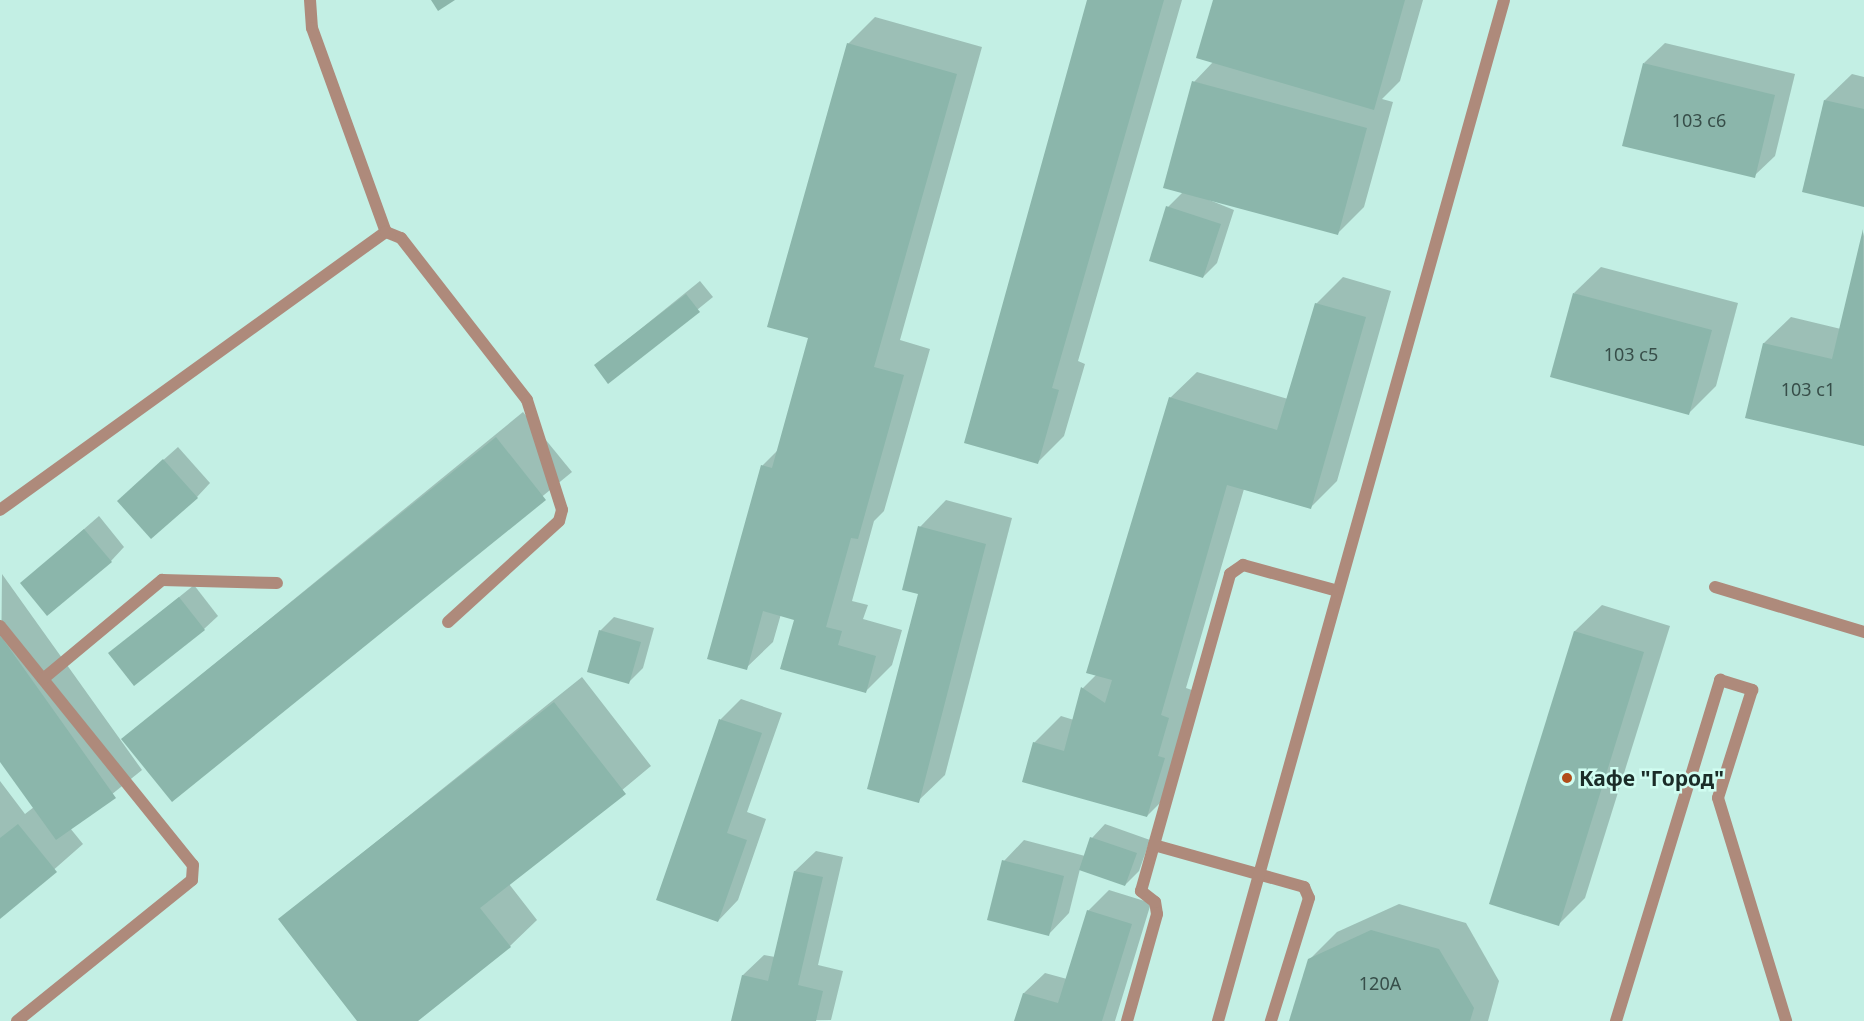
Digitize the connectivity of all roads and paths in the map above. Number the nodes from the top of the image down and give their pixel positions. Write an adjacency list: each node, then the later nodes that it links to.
1 (310, 0): 3 (lane)
2 (1504, 0): 7 (lane)
3 (386, 232): 4 (lane); 8 (lane)
4 (0, 510)
5 (277, 583): 11 (lane)
6 (1715, 587): 10 (lane)
7 (1338, 591): 12 (lane); 13 (lane)
8 (448, 622)
9 (0, 626): 11 (lane)
10 (1864, 632)
11 (43, 679): 14 (lane)
12 (1154, 845): 13 (lane); 15 (lane)
13 (1259, 873): 16 (lane); 17 (lane)
14 (17, 1021)
15 (1127, 1021)
16 (1218, 1021)
17 (1271, 1021)
18 (1616, 1021): 19 (lane)
19 (1786, 1021)

